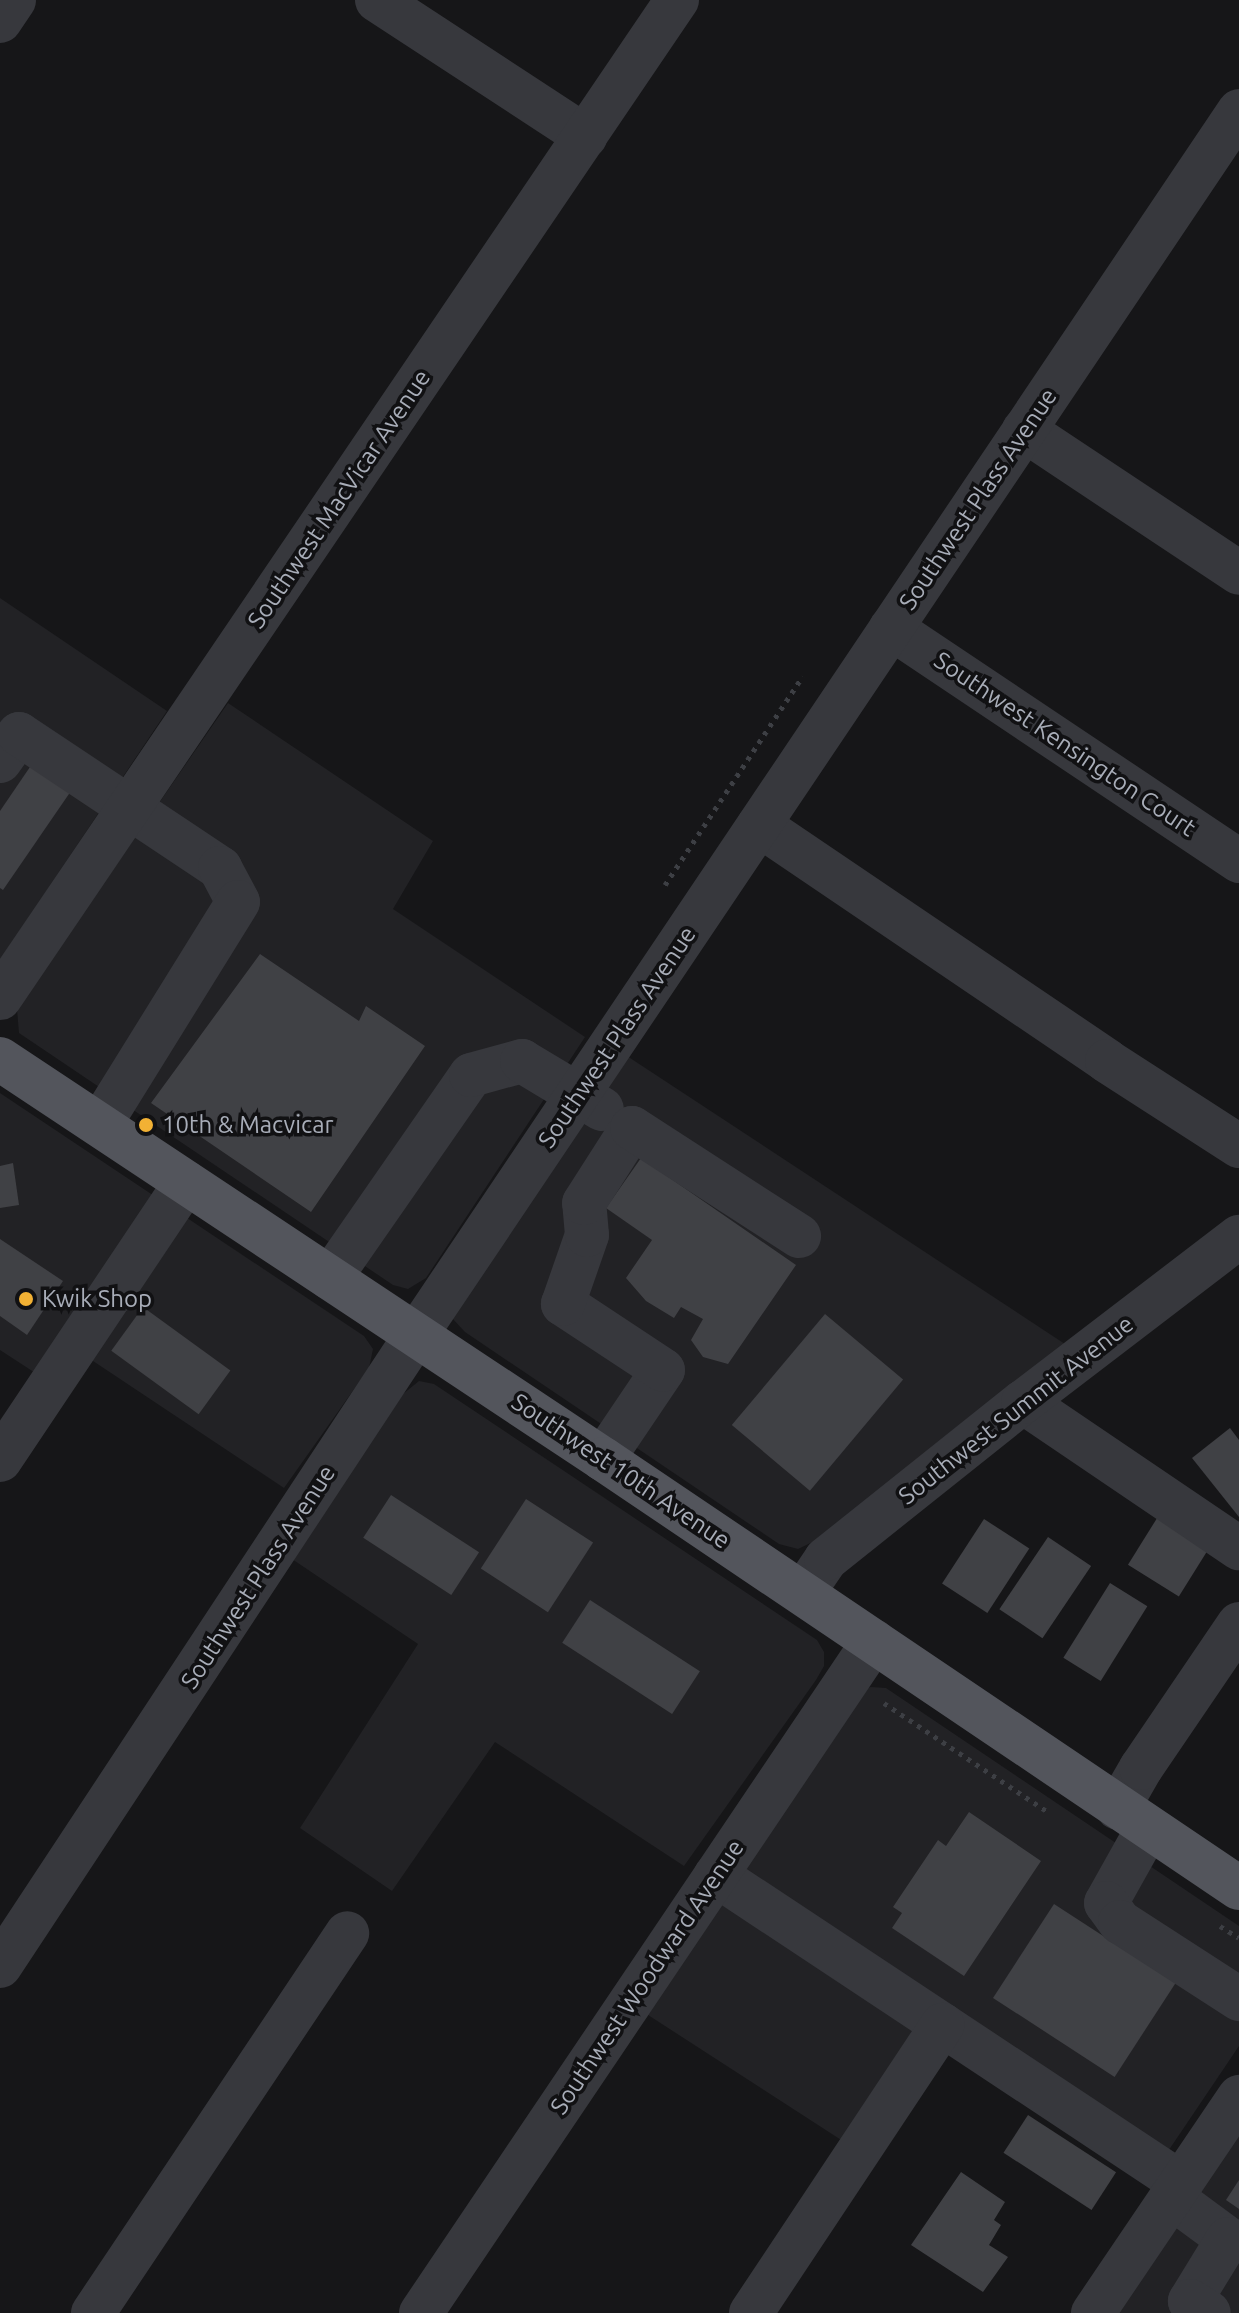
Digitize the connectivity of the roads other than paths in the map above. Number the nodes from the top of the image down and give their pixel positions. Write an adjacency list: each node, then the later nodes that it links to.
1 (14, 0): 4 (street)
2 (377, 0): 6 (street)
3 (677, 0): 6 (street, Southwest MacVicar Avenue)
4 (0, 21)
5 (1239, 111): 7 (street, Southwest Plass Avenue)
6 (585, 136): 11 (street, Southwest MacVicar Avenue)
7 (1024, 430): 8 (street); 9 (street, Southwest Plass Avenue)
8 (1239, 573)
9 (891, 628): 12 (street, Southwest Plass Avenue); 13 (street, Southwest Kensington Court)
10 (0, 761): 11 (street)
11 (128, 810): 14 (street, Southwest MacVicar Avenue); 17 (street)
12 (759, 825): 16 (street, Southwest Plass Avenue); 19 (street)
13 (1239, 861)
14 (0, 998)
15 (0, 1059): 17 (main road, Southwest 10th Avenue)
16 (578, 1094): 18 (street); 23 (street); 24 (street, Southwest Plass Avenue)
17 (100, 1125): 20 (main road, Southwest 10th Avenue)
18 (632, 1128): 21 (street); 26 (street)
19 (1239, 1146)
20 (186, 1182): 23 (main road, Southwest 10th Avenue); 27 (street)
21 (799, 1236)
22 (1239, 1237): 25 (street, Southwest Summit Avenue)
23 (330, 1278): 24 (main road, Southwest 10th Avenue)
24 (416, 1335): 26 (main road, Southwest 10th Avenue); 36 (street, Southwest Plass Avenue)
25 (1023, 1402): 28 (street); 29 (street, Southwest Summit Avenue)
26 (603, 1459): 29 (main road, Southwest 10th Avenue)
27 (0, 1460)
28 (1239, 1548)
29 (803, 1593): 31 (main road, Southwest 10th Avenue)
30 (1239, 1624): 32 (street)
31 (874, 1641): 32 (main road, Southwest 10th Avenue); 33 (street, Southwest Woodward Avenue)
32 (1133, 1818): 34 (main road, Southwest 10th Avenue); 37 (street)
33 (716, 1875): 38 (street); 42 (street, Southwest Woodward Avenue)
34 (1239, 1888)
35 (347, 1933): 41 (street)
36 (0, 1966)
37 (1239, 1999)
38 (942, 2025): 40 (street); 43 (street)
39 (1239, 2097): 40 (street)
40 (1176, 2190): 44 (street); 45 (street)
41 (93, 2313)
42 (421, 2313)
43 (751, 2313)
44 (1093, 2313)
45 (1209, 2313)

